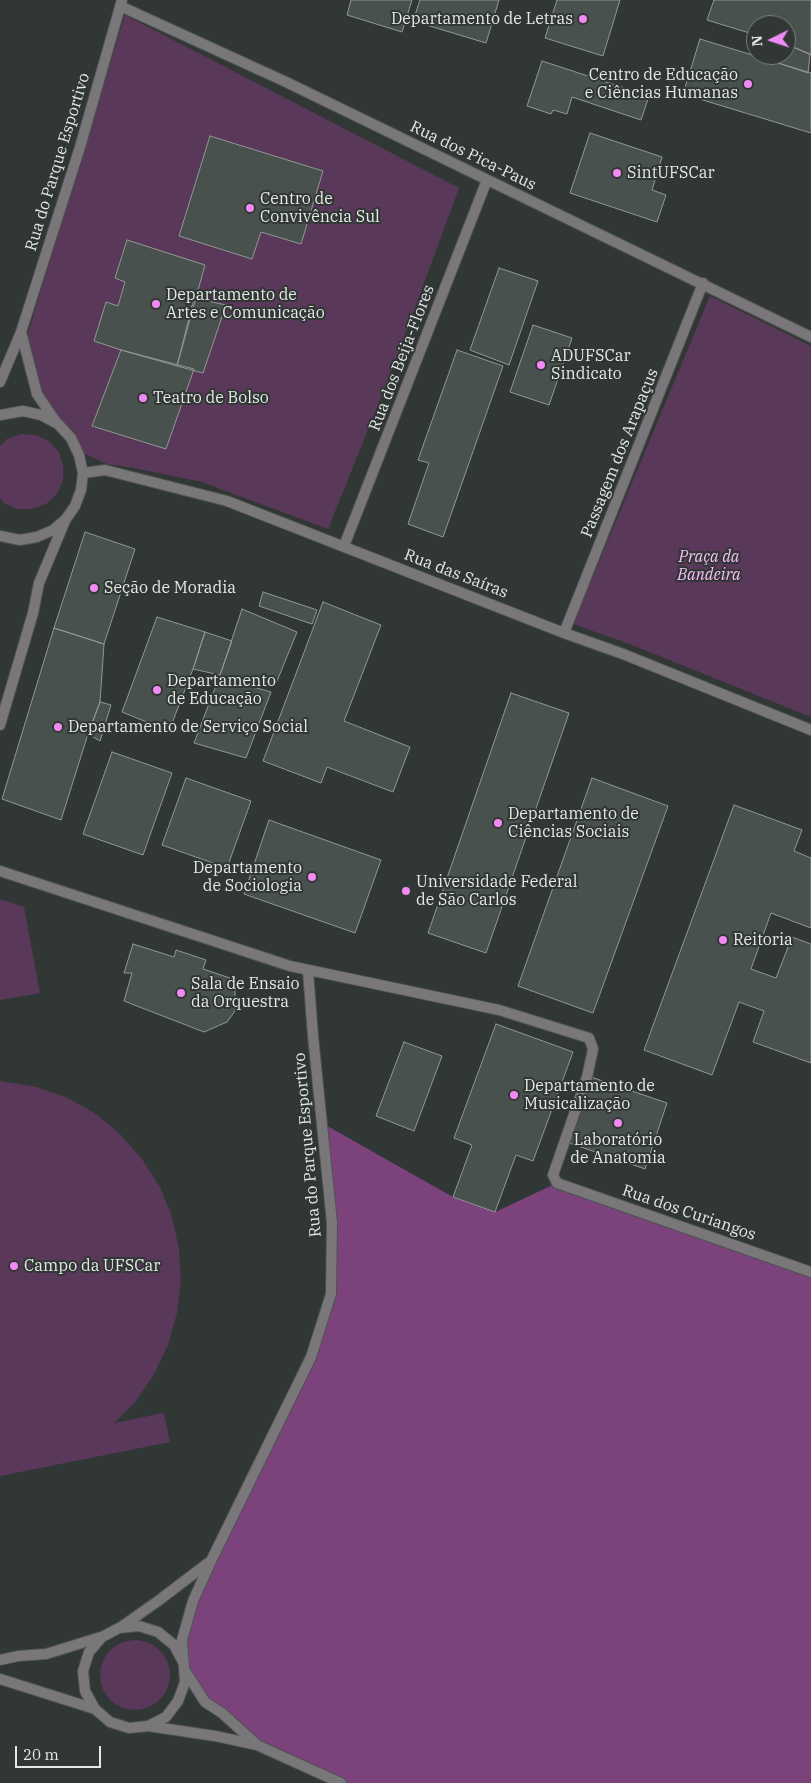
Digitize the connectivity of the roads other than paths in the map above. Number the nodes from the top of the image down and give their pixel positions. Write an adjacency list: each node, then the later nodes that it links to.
1 (121, 3): 2 (street, Rua dos Pica-Paus); 4 (street, Rua do Parque Esportivo)
2 (486, 180): 3 (street, Rua dos Pica-Paus); 12 (street, Rua dos Beija-Flores)
3 (703, 284): 5 (street, Rua dos Pica-Paus); 13 (street, Passagem dos Arapaçus)
4 (21, 332): 6 (street, Rua do Parque Esportivo); 8 (street)
5 (811, 337)
6 (0, 382)
7 (0, 415): 8 (street)
8 (58, 424): 9 (street)
9 (83, 473): 10 (street); 12 (street, Rua das Saíras)
10 (66, 519): 11 (street); 14 (street)
11 (0, 536)
12 (344, 546): 13 (street, Rua das Saíras)
13 (564, 633): 15 (street, Rua das Saíras)
14 (0, 725)
15 (811, 730)
16 (0, 871): 17 (street)
17 (308, 970): 18 (street, Rua dos Curiangos); 19 (street, Rua do Parque Esportivo)
18 (811, 1272)
19 (210, 1561): 20 (street, Rua do Parque Esportivo); 23 (street, Rua do Parque Esportivo)
20 (120, 1628): 21 (street); 23 (street)
21 (102, 1637): 22 (street); 25 (street)
22 (0, 1660)
23 (183, 1665): 26 (street); 27 (street)
24 (0, 1679): 25 (street)
25 (95, 1709): 26 (street)
26 (148, 1726): 27 (street)
27 (257, 1745): 28 (street)
28 (341, 1783)

